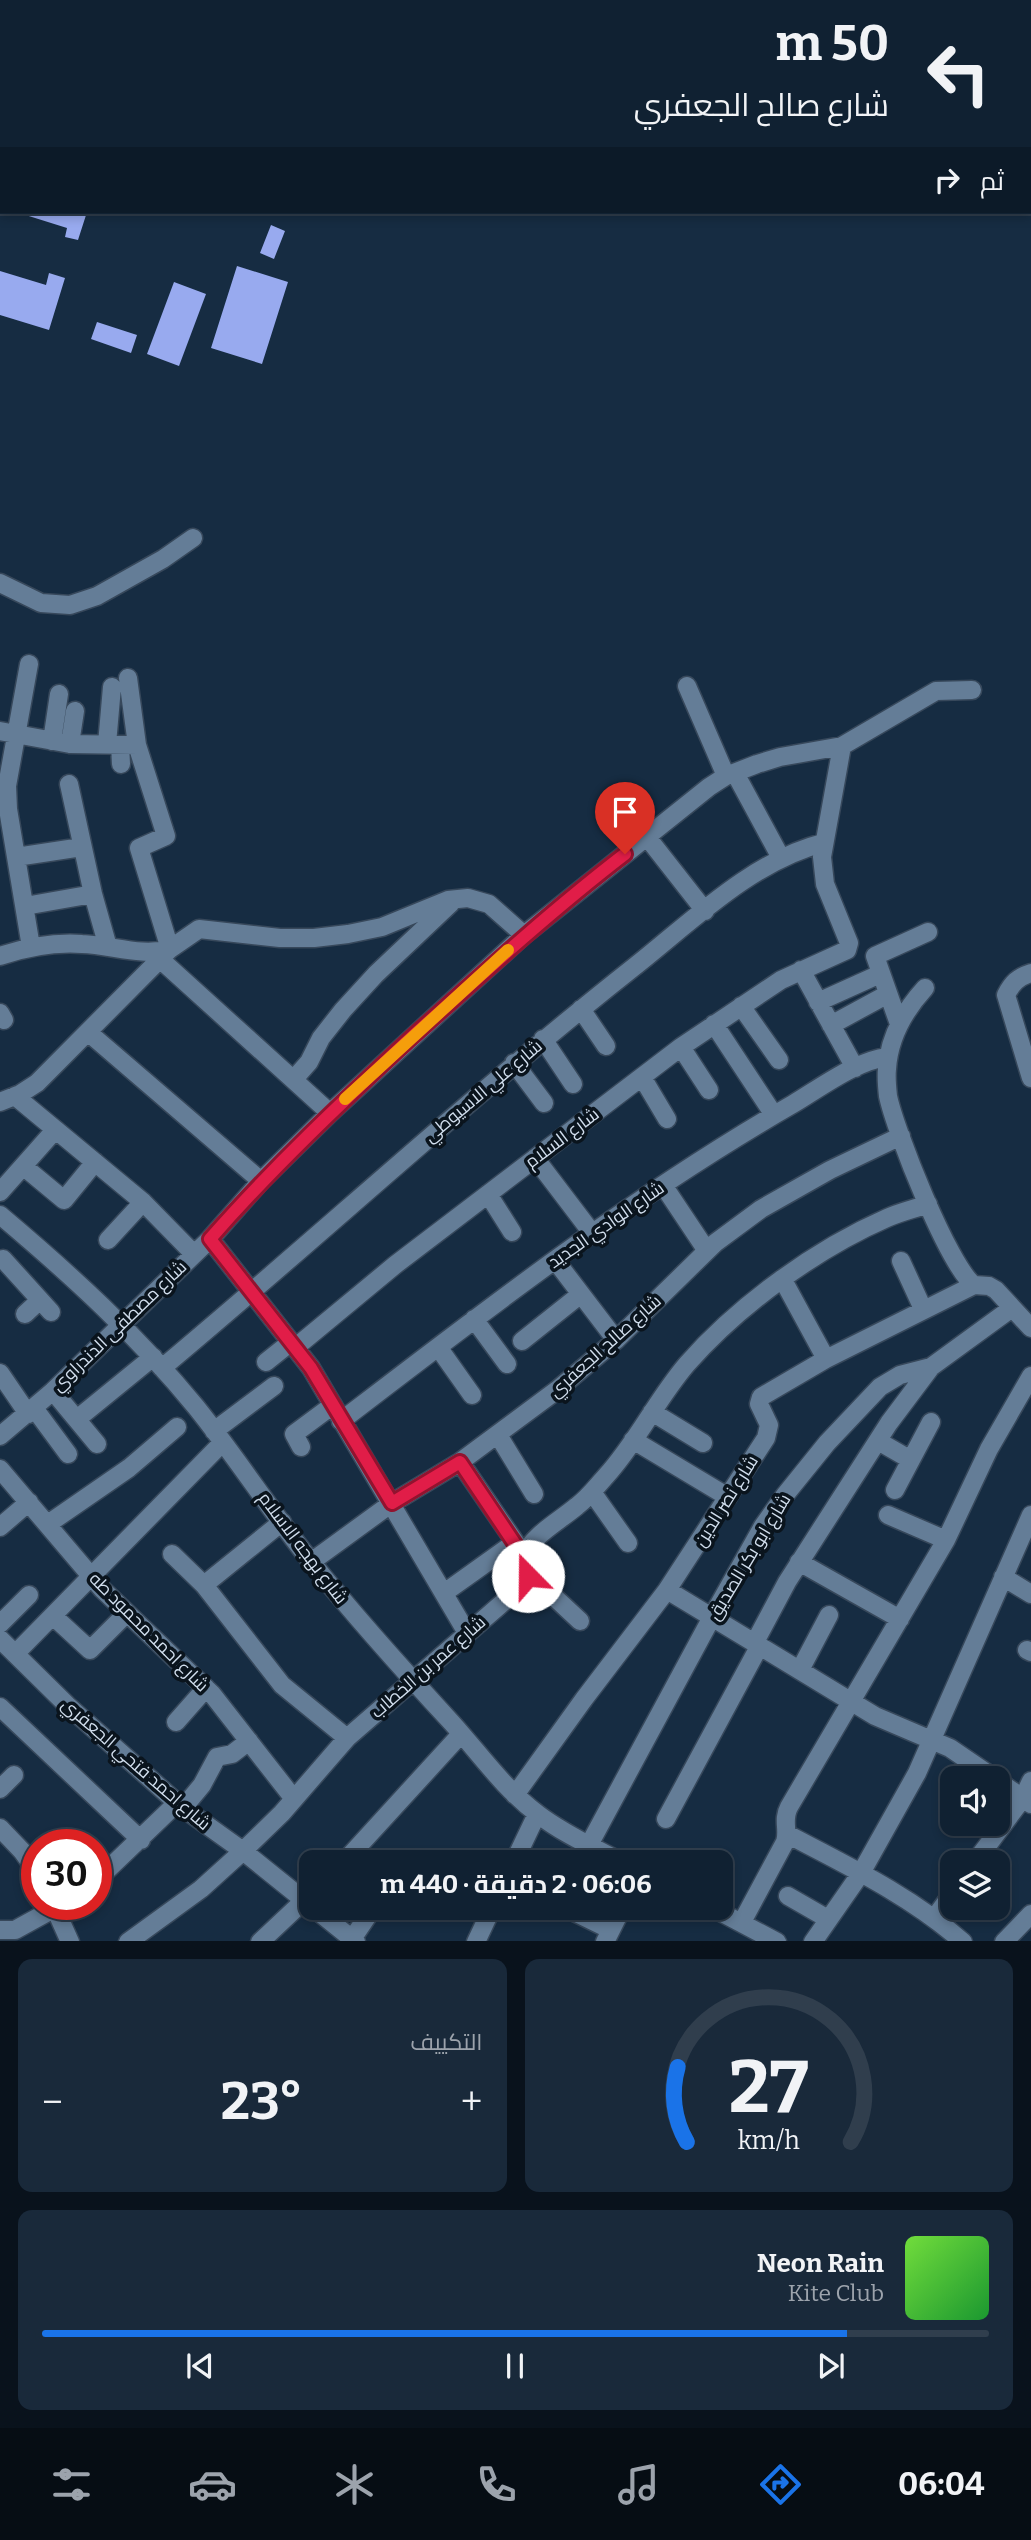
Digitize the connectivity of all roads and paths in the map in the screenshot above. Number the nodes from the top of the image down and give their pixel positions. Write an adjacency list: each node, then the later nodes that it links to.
1 (193, 538): 2 (street)
2 (0, 583)
3 (29, 664): 8 (street)
4 (687, 686): 14 (street)
5 (972, 690): 12 (street, شارع مصطفى الدندراوي)
6 (58, 694): 9 (street)
7 (75, 711): 10 (street)
8 (8, 733): 9 (street); 16 (street)
9 (52, 741): 10 (street)
10 (70, 744): 11 (street)
11 (122, 745): 11 (street); 13 (street); 30 (street)
12 (842, 746): 14 (street, شارع مصطفى الدندراوي); 18 (street)
13 (121, 764)
14 (731, 775): 17 (street, شارع مصطفى الدندراوي); 21 (street)
15 (69, 784): 19 (street)
16 (6, 837): 20 (street)
17 (647, 837): 25 (street); 27 (street, شارع مصطفى الدندراوي)
18 (823, 843): 21 (street, شارع علي الاسيوطي); 32 (street, شارع السلام)
19 (82, 847): 20 (street); 22 (street)
20 (16, 857): 24 (street)
21 (781, 858): 25 (street, شارع علي الاسيوطي)
22 (93, 894): 24 (street); 29 (street)
23 (457, 898): 27 (street); 30 (street); 53 (street)
24 (25, 906): 28 (street)
25 (705, 911): 39 (street, شارع علي الاسيوطي)
26 (928, 932): 34 (street)
27 (524, 935): 58 (street, شارع مصطفى الدندراوي)
28 (32, 947): 29 (street); 31 (street)
29 (108, 947): 30 (street)
30 (166, 954): 43 (street); 53 (street)
31 (0, 956)
32 (801, 970): 37 (street); 38 (street, شارع السلام)
33 (1031, 972): 52 (street)
34 (880, 974): 36 (street); 37 (street)
35 (925, 988): 41 (street)
36 (888, 994): 41 (street); 42 (street)
37 (818, 1002): 42 (street)
38 (741, 1006): 40 (street, شارع السلام); 48 (street)
39 (581, 1009): 44 (street, شارع علي الاسيوطي); 45 (street)
40 (714, 1024): 46 (street, شارع السلام); 59 (street)
41 (899, 1024): 47 (street)
42 (831, 1025): 50 (street)
43 (89, 1033): 56 (street); 66 (street)
44 (544, 1040): 49 (street, شارع علي الاسيوطي); 54 (street)
45 (606, 1046)
46 (681, 1048): 51 (street, شارع السلام); 55 (street)
47 (888, 1057): 50 (street, شارع الوادي الجديد); 62 (street)
48 (779, 1060)
49 (514, 1063): 57 (street); 85 (street, شارع علي الاسيوطي)
50 (855, 1068): 59 (street, شارع الوادي الجديد)
51 (642, 1077): 60 (street); 63 (street, شارع السلام)
52 (1031, 1078)
53 (294, 1080): 58 (street)
54 (573, 1084)
55 (709, 1090)
56 (7, 1099): 61 (street)
57 (544, 1103)
58 (330, 1113): 66 (street, شارع مصطفى الدندراوي)
59 (774, 1115): 67 (street, شارع الوادي الجديد)
60 (667, 1119)
61 (55, 1130): 64 (street); 65 (street)
62 (901, 1136): 71 (street); 78 (street, شارع صالح الجعفري)
63 (536, 1158): 69 (street, شارع السلام); 74 (street)
64 (95, 1162): 65 (street); 70 (street)
65 (23, 1166): 68 (street)
66 (261, 1181): 76 (street, شارع مصطفى الدندراوي)
67 (663, 1185): 74 (street, شارع الوادي الجديد); 78 (street)
68 (0, 1192)
69 (488, 1194): 73 (street); 95 (street, شارع السلام)
70 (142, 1202): 77 (street); 79 (street)
71 (928, 1204): 83 (street); 84 (street)
72 (1, 1217): 75 (street, شارع بهجه الاسلام)
73 (512, 1232)
74 (592, 1233): 80 (street, شارع الوادي الجديد)
75 (22, 1234): 82 (street); 91 (street, شارع بهجه الاسلام)
76 (210, 1239): 79 (street, شارع مصطفى الدندراوي); 85 (street)
77 (108, 1240)
78 (707, 1251): 93 (street, شارع صالح الجعفري)
79 (194, 1254): 91 (street, شارع مصطفى الدندراوي)
80 (555, 1261): 86 (street); 90 (street, شارع الوادي الجديد)
81 (901, 1261): 88 (street)
82 (2, 1262): 89 (street)
83 (783, 1280): 97 (street); 108 (street)
84 (974, 1285): 87 (street); 88 (street, شارع نصر الدين)
85 (252, 1293): 95 (street); 98 (street, شارع علي الاسيوطي)
86 (581, 1294): 93 (street); 94 (street)
87 (1012, 1308): 92 (street); 101 (street, شارع ابو بكر الصديق)
88 (923, 1309): 97 (street, شارع نصر الدين)
89 (25, 1314)
90 (474, 1319): 96 (street, شارع الوادي الجديد); 100 (street)
91 (122, 1325): 98 (street, شارع بهجه الاسلام); 105 (street, شارع مصطفى الدندراوي)
92 (1031, 1328)
93 (616, 1340): 113 (street, شارع صالح الجعفري)
94 (522, 1341)
95 (293, 1344): 99 (street, شارع السلام); 109 (street)
96 (438, 1347): 106 (street); 109 (street, شارع الوادي الجديد)
97 (826, 1359): 128 (street, شارع نصر الدين)
98 (158, 1362): 110 (street, شارع علي الاسيوطي); 115 (street, شارع بهجه الاسلام)
99 (266, 1362)
100 (507, 1364)
101 (931, 1367): 117 (street); 152 (street, شارع ابو بكر الصديق)
102 (0, 1373): 107 (street)
103 (1031, 1376): 136 (street)
104 (274, 1386): 115 (street)
105 (53, 1391): 107 (street, شارع مصطفى الدندراوي); 110 (street)
106 (472, 1395)
107 (31, 1411): 114 (street, شارع مصطفى الدندراوي); 121 (street)
108 (652, 1412): 116 (street); 118 (street)
109 (337, 1413): 120 (street, شارع الوادي الجديد); 130 (street)
110 (77, 1419): 119 (street)
111 (931, 1422): 122 (street)
112 (177, 1427): 134 (street)
113 (498, 1434): 123 (street, شارع صالح الجعفري); 127 (street)
114 (0, 1436)
115 (219, 1437): 133 (street, شارع بهجه الاسلام); 142 (street)
116 (633, 1440): 126 (street); 128 (street)
117 (878, 1441): 122 (street); 141 (street)
118 (703, 1443)
119 (97, 1444)
120 (301, 1447)
121 (68, 1454)
122 (911, 1460): 125 (street)
123 (460, 1462): 130 (street, شارع صالح الجعفري); 138 (street)
124 (0, 1469): 129 (street, شارع احمد محمود طه)
125 (895, 1490)
126 (592, 1492): 137 (street); 138 (street)
127 (534, 1494)
128 (728, 1497): 145 (street, شارع نصر الدين)
129 (29, 1502): 134 (street, شارع احمد محمود طه); 135 (street)
130 (392, 1503): 140 (street, شارع صالح الجعفري); 146 (street)
131 (1031, 1515): 143 (street)
132 (888, 1516): 136 (street)
133 (282, 1522): 140 (street, شارع بهجه الاسلام); 144 (street)
134 (48, 1524): 142 (street, شارع احمد محمود طه)
135 (0, 1527)
136 (946, 1540): 153 (street)
137 (628, 1543)
138 (518, 1549): 146 (street); 154 (street); 156 (street, شارع عمر بن الخطاب)
139 (172, 1554): 144 (street)
140 (311, 1562): 160 (street, شارع بهجه الاسلام)
141 (799, 1562): 153 (street); 157 (street)
142 (91, 1576): 149 (street, شارع احمد محمود طه); 151 (street)
143 (1003, 1577): 147 (street); 168 (street)
144 (204, 1585): 166 (street)
145 (667, 1590): 152 (street); 174 (street, شارع نصر الدين)
146 (444, 1593): 156 (street)
147 (1031, 1594)
148 (29, 1595): 155 (street)
149 (127, 1613): 151 (street); 161 (street, شارع احمد محمود طه)
150 (829, 1615): 159 (street)
151 (53, 1616): 158 (street)
152 (712, 1617): 157 (street); 183 (street, شارع ابو بكر الصديق)
153 (900, 1619): 162 (street)
154 (580, 1621)
155 (0, 1623)
156 (467, 1633): 160 (street, شارع عمر بن الخطاب)
157 (757, 1643): 159 (street); 179 (street)
158 (6, 1649): 177 (street, شارع احمد فتحي الجعفري)
159 (800, 1670): 162 (street)
160 (411, 1680): 165 (street, شارع بهجه الاسلام); 166 (street, شارع عمر بن الخطاب)
161 (206, 1688): 164 (street); 167 (street, شارع احمد محمود طه)
162 (850, 1701): 168 (street); 181 (street)
163 (0, 1707): 182 (street)
164 (176, 1722)
165 (461, 1734): 174 (street, شارع بهجه الاسلام); 185 (street)
166 (347, 1738): 175 (street, شارع عمر بن الخطاب)
167 (249, 1741): 175 (street, شارع احمد محمود طه); 177 (street)
168 (932, 1741): 169 (street); 191 (street)
169 (977, 1766)
170 (14, 1775): 172 (street)
171 (1031, 1781): 176 (street)
172 (0, 1789)
173 (1010, 1789): 176 (street)
174 (515, 1795): 178 (street, شارع بهجه الاسلام)
175 (294, 1799): 189 (street, شارع عمر بن الخطاب)
176 (1027, 1801): 188 (street)
177 (180, 1805): 182 (street); 189 (street, شارع احمد فتحي الجعفري)
178 (537, 1814): 183 (street, شارع بهجه الاسلام); 186 (street)
179 (666, 1819)
180 (0, 1828): 184 (street)
181 (788, 1834): 191 (street); 207 (street)
182 (141, 1840): 190 (street)
183 (589, 1845): 187 (street, شارع بهجه الاسلام)
184 (21, 1850)
185 (355, 1850)
186 (520, 1850)
187 (598, 1850)
188 (985, 1850)
189 (243, 1851): 192 (street, شارع احمد فتحي الجعفري); 210 (street, شارع عمر بن الخطاب)
190 (112, 1866)
191 (860, 1872): 197 (street); 199 (street)
192 (299, 1891)
193 (788, 1896): 199 (street)
194 (299, 1904): 212 (street)
195 (940, 1910): 197 (street)
196 (1031, 1914): 218 (street)
197 (935, 1917): 217 (street)
198 (733, 1918): 207 (street)
199 (828, 1919): 216 (street)
200 (31, 1920): 208 (street)
201 (60, 1920): 211 (street)
202 (331, 1920): 213 (street, شارع احمد فتحي الجعفري)
203 (366, 1920): 213 (street)
204 (486, 1920): 214 (street)
205 (584, 1920): 209 (street)
206 (616, 1920): 209 (street)
207 (741, 1922): 215 (street)
208 (1, 1929)
209 (608, 1936)
210 (133, 1940)
211 (70, 1941)
212 (260, 1941)
213 (353, 1941)
214 (476, 1941)
215 (777, 1941)
216 (813, 1941)
217 (963, 1941)
218 (1004, 1941)

